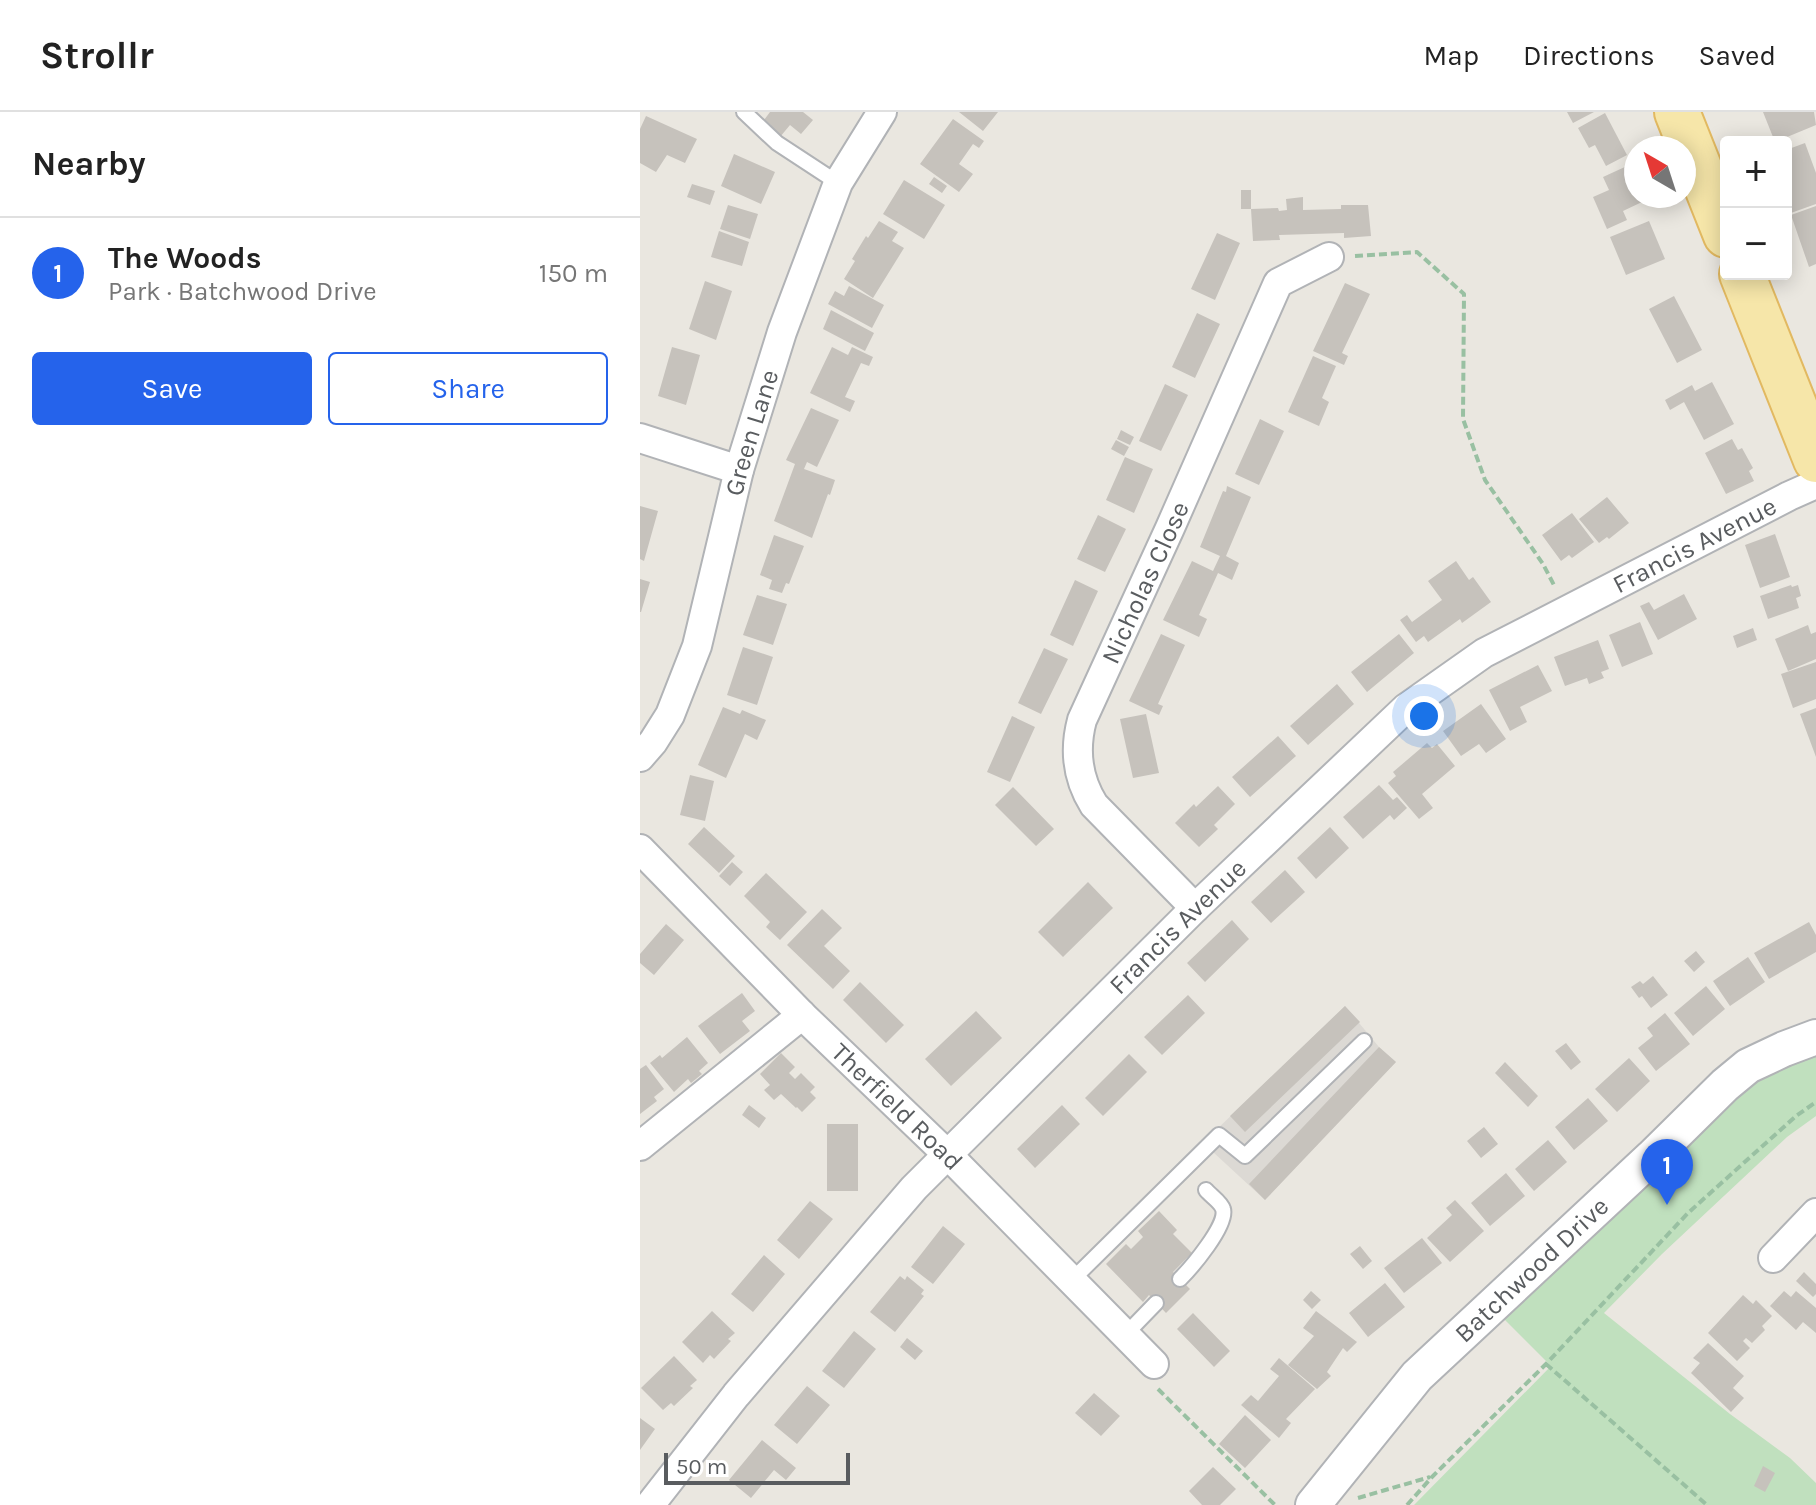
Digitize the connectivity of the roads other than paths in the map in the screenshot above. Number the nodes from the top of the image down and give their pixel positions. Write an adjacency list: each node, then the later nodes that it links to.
1 (744, 112): 4 (lane)
2 (882, 112): 4 (street, Green Lane)
3 (1677, 112): 5 (main road)
4 (838, 183): 10 (street, Green Lane)
5 (1720, 220)
6 (1329, 257): 14 (street, Nicholas Close)
7 (1744, 280): 9 (main road)
8 (640, 438): 10 (street)
9 (1816, 460)
10 (739, 470): 12 (street, Green Lane)
11 (1816, 484): 14 (street, Francis Avenue)
12 (640, 757)
13 (640, 849): 15 (street, Therfield Road)
14 (1195, 908): 19 (street, Francis Avenue)
15 (802, 1015): 18 (street); 19 (street, Therfield Road)
16 (1816, 1037): 29 (street, Batchwood Drive)
17 (1364, 1041): 24 (lane)
18 (640, 1146)
19 (948, 1155): 24 (street, Therfield Road); 28 (street, Francis Avenue)
20 (1206, 1190): 23 (lane)
21 (1816, 1213): 22 (street)
22 (1773, 1258)
23 (1180, 1279)
24 (1071, 1281): 26 (street, Therfield Road)
25 (1156, 1303): 26 (lane)
26 (1125, 1335): 27 (street, Therfield Road)
27 (1154, 1374)
28 (650, 1505)
29 (1313, 1505)

